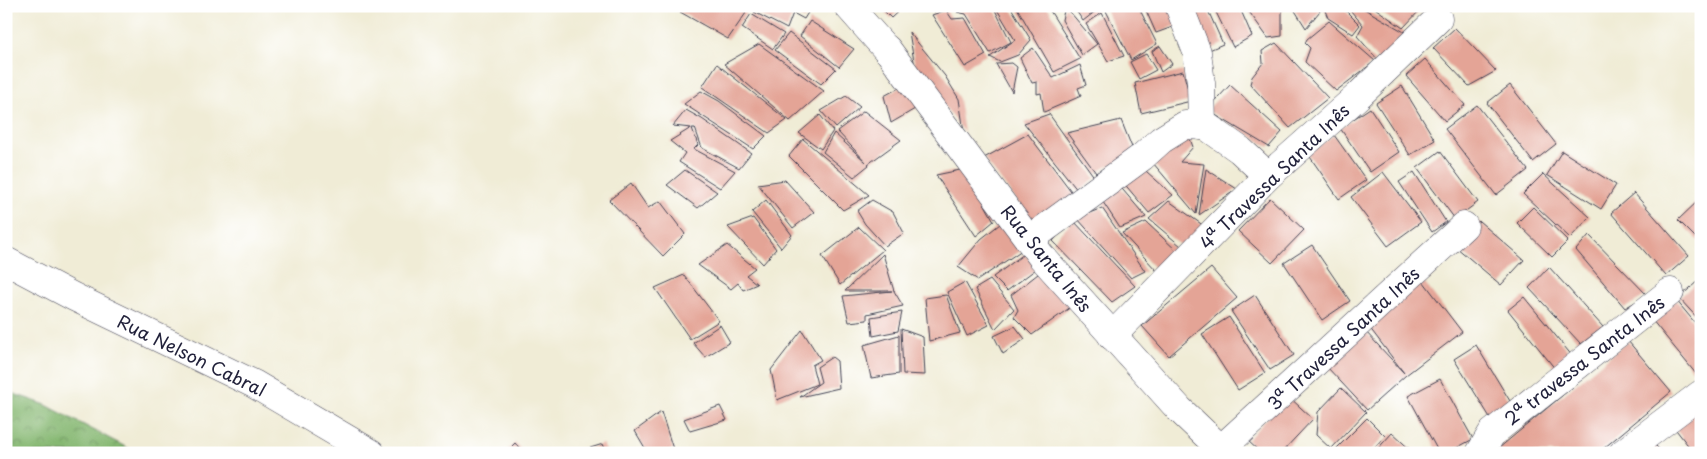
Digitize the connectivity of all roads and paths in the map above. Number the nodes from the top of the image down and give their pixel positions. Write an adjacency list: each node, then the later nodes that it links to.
1 (848, 6): 7 (street, Rua Santa Inês)
2 (1179, 6): 4 (street)
3 (1438, 19): 5 (street, 4ª Travessa Santa Inês)
4 (1202, 126): 5 (street); 7 (street)
5 (1268, 176): 10 (street, 4ª Travessa Santa Inês)
6 (1464, 226): 12 (street, 3ª Travessa Santa Inês)
7 (1030, 240): 10 (street, Rua Santa Inês)
8 (8, 262): 13 (street, Rua Nelson Cabral)
9 (1670, 292): 14 (street, 2ª travessa Santa Inês)
10 (1112, 336): 12 (street, Rua Santa Inês)
11 (1701, 394): 15 (street)
12 (1223, 451)
13 (371, 453)
14 (1480, 453)
15 (1624, 453)

